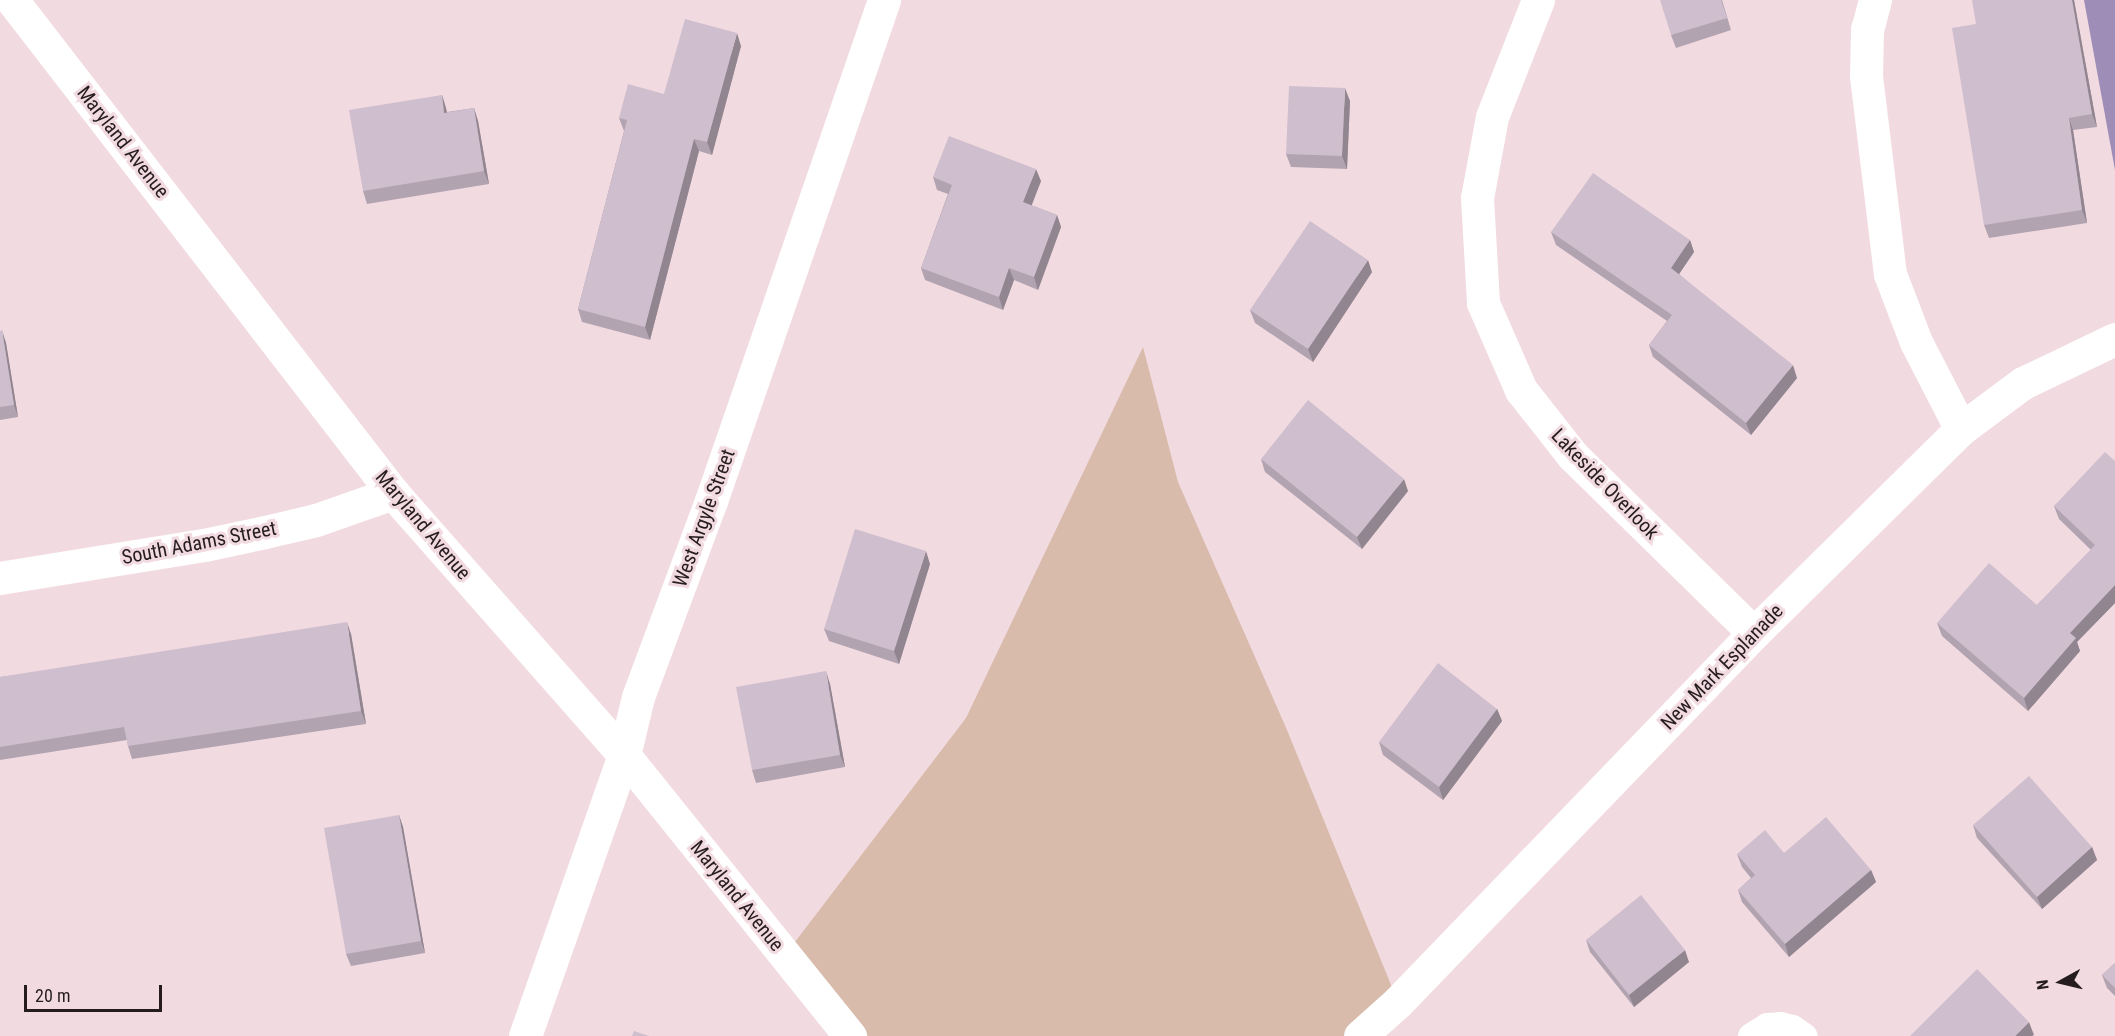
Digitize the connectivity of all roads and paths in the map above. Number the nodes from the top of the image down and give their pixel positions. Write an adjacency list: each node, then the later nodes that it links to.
1 (12, 0): 7 (street, Maryland Avenue)
2 (884, 0): 10 (street, West Argyle Street)
3 (1538, 0): 9 (street, Lakeside Overlook)
4 (1875, 0): 6 (street)
5 (2115, 339): 6 (street, New Mark Esplanade)
6 (1961, 429): 9 (street, New Mark Esplanade)
7 (393, 493): 8 (street, South Adams Street); 10 (street, Maryland Avenue)
8 (0, 578)
9 (1754, 633): 13 (street, New Mark Esplanade)
10 (624, 755): 11 (street, West Argyle Street); 12 (street, Maryland Avenue)
11 (525, 1036)
12 (850, 1036)
13 (1360, 1036)
14 (1751, 1036): 15 (lane)
15 (1804, 1036)

